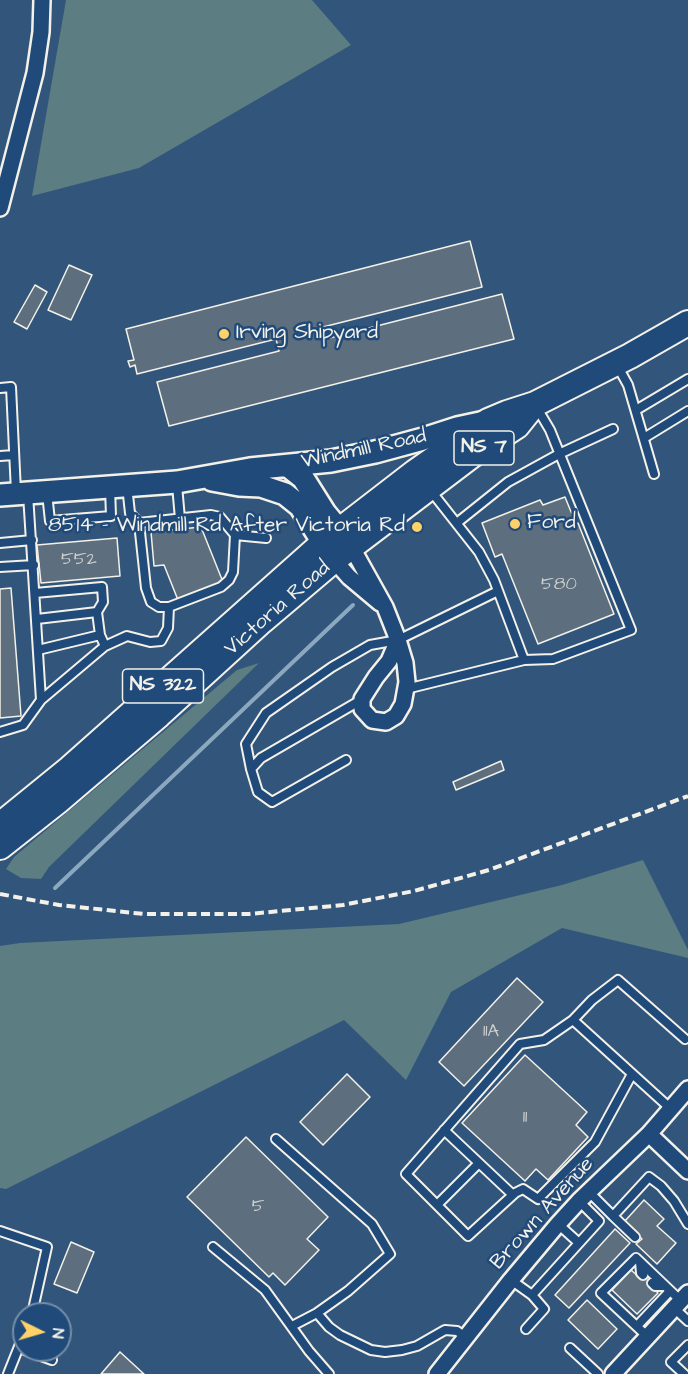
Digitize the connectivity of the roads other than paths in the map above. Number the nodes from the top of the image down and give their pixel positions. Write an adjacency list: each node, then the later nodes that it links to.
1 (42, 0): 2 (street)
2 (0, 208)
3 (688, 323): 4 (main road, Windmill Road / NS 7)
4 (616, 363): 7 (main road, Windmill Road / NS 7); 8 (lane)
5 (688, 379): 8 (lane)
6 (0, 388): 14 (lane)
7 (535, 404): 10 (main road, Windmill Road / NS 7); 13 (lane); 20 (main road, Victoria Road / NS 7)
8 (636, 410): 12 (lane)
9 (688, 411): 12 (lane)
10 (488, 421): 16 (main road, Windmill Road / NS 7); 29 (main road, Victoria Road / NS 322)
11 (613, 429): 13 (lane)
12 (644, 438): 17 (lane)
13 (559, 454): 23 (lane); 42 (lane)
14 (14, 455): 15 (lane); 21 (lane)
15 (0, 456)
16 (288, 466): 18 (main road, Windmill Road / NS 7); 29 (main road)
17 (654, 474)
18 (187, 480): 19 (main road, Windmill Road / NS 7); 22 (lane); 29 (main road, Windmill Road / NS 7)
19 (118, 486): 21 (main road, Windmill Road / NS 7); 21 (lane); 24 (lane)
20 (429, 487): 23 (lane); 29 (main road, Victoria Road / NS 7)
21 (23, 493): 27 (lane)
22 (180, 519): 24 (lane); 25 (lane)
23 (458, 522): 32 (lane)
24 (139, 523): 34 (lane)
25 (235, 535): 26 (lane); 34 (lane)
26 (266, 538)
27 (32, 540): 28 (lane); 30 (lane)
28 (0, 543)
29 (337, 545): 35 (street); 35 (street); 49 (main road, Victoria Road / NS 322); 50 (main road, Victoria Road / NS 322)
30 (34, 565): 31 (lane); 33 (lane)
31 (0, 567)
32 (498, 591): 39 (lane); 42 (lane)
33 (35, 593): 36 (lane); 37 (lane)
34 (169, 607): 40 (lane)
35 (385, 607): 39 (street)
36 (97, 612): 37 (lane); 38 (lane)
37 (37, 619): 41 (lane)
38 (100, 634): 40 (lane); 41 (lane)
39 (398, 640): 43 (street); 44 (street); 48 (lane)
40 (105, 646): 45 (lane)
41 (38, 651): 45 (lane)
42 (524, 660): 43 (lane)
43 (406, 689): 44 (street)
44 (362, 699): 48 (lane)
45 (41, 700): 46 (lane)
46 (0, 732)
47 (346, 760): 48 (lane)
48 (251, 769)
49 (0, 825)
50 (0, 848)
51 (573, 1020): 52 (lane); 53 (lane); 56 (lane)
52 (685, 1039)
53 (632, 1074): 55 (lane); 61 (lane)
54 (688, 1089): 55 (street, Brown Avenue)
55 (671, 1109): 57 (street, Brown Avenue)
56 (444, 1130): 59 (lane); 63 (lane)
57 (650, 1134): 60 (street); 62 (street, Brown Avenue)
58 (276, 1139): 78 (lane)
59 (479, 1162): 61 (lane); 63 (lane)
60 (688, 1171)
61 (513, 1195): 63 (lane)
62 (584, 1196): 64 (lane); 65 (street, Brown Avenue); 69 (lane)
63 (437, 1205)
64 (613, 1216): 66 (lane); 68 (lane)
65 (558, 1224): 69 (lane); 73 (street, Brown Avenue)
66 (688, 1224)
67 (0, 1231): 77 (lane)
68 (634, 1237)
69 (579, 1243): 75 (lane)
70 (213, 1247): 80 (lane)
71 (640, 1262): 72 (lane); 76 (lane); 82 (lane)
72 (643, 1275)
73 (511, 1280): 75 (lane); 83 (street, Brown Avenue)
74 (652, 1283): 76 (lane)
75 (532, 1295): 81 (lane)
76 (676, 1296): 79 (lane); 82 (street)
77 (35, 1302)
78 (317, 1313): 80 (lane); 83 (lane)
79 (688, 1321)
80 (292, 1326): 86 (lane)
81 (526, 1329)
82 (642, 1331): 89 (street)
83 (466, 1337): 87 (street, Brown Avenue)
84 (688, 1345): 90 (lane)
85 (570, 1348): 88 (lane)
86 (329, 1374)
87 (437, 1374)
88 (598, 1374)
89 (613, 1374)
90 (684, 1374)

